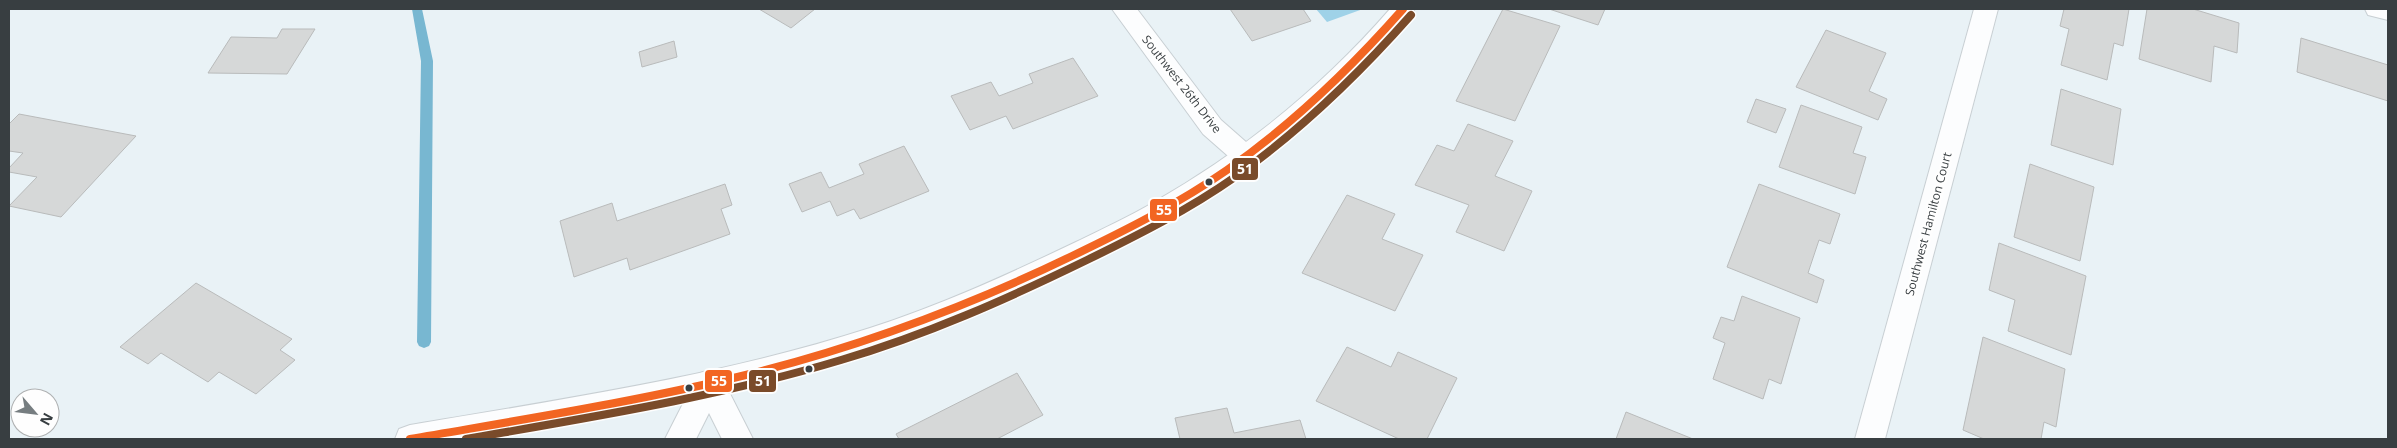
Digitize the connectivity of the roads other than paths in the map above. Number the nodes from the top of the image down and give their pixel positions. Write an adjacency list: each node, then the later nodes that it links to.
1 (1124, 9): 6 (street, Southwest 26th Drive)
2 (1403, 9): 6 (street)
3 (1986, 9): 11 (street, Southwest Hamilton Court)
4 (2377, 9): 5 (street)
5 (2388, 12)
6 (1244, 156): 7 (street)
7 (709, 383): 8 (street); 9 (street); 10 (street)
8 (410, 439)
9 (680, 439)
10 (738, 439)
11 (1870, 439)

